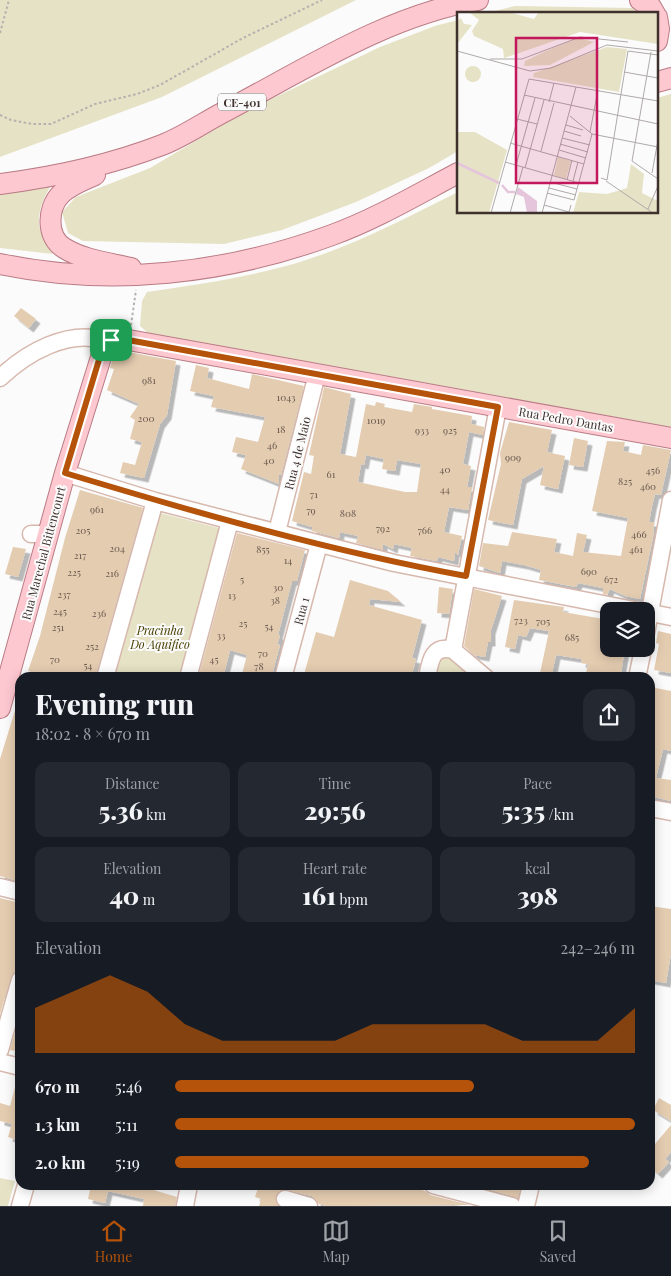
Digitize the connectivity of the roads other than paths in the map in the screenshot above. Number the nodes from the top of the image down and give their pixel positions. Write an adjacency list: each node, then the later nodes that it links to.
1 (478, 0): 6 (main road, CE-401)
2 (640, 0): 3 (main road)
3 (654, 12)
4 (671, 78): 5 (main road)
5 (658, 82)
6 (163, 144): 8 (main road, CE-401); 10 (main road)
7 (457, 173): 10 (main road)
8 (0, 184)
9 (0, 264): 10 (main road)
10 (156, 273)
11 (106, 341): 12 (main road, Rua Pedro Dantas); 13 (street); 16 (main road, Rua Marechal Bittencourt)
12 (317, 374): 14 (main road, Rua Pedro Dantas); 20 (street, Rua 4 de Maio)
13 (0, 378)
14 (498, 407): 15 (main road, Rua Pedro Dantas); 22 (street)
15 (671, 438)
16 (65, 473): 18 (street); 29 (main road, Rua Marechal Bittencourt)
17 (671, 500): 23 (street)
18 (154, 501): 19 (street); 30 (street)
19 (230, 521): 20 (street); 31 (street)
20 (277, 532): 21 (street)
21 (319, 544): 22 (street); 32 (street, Rua 1)
22 (466, 576): 24 (street); 27 (street)
23 (647, 602)
24 (600, 603)
25 (655, 614): 26 (street)
26 (671, 618)
27 (453, 650): 33 (street); 34 (street)
28 (641, 657): 35 (street)
29 (16, 672)
30 (107, 672)
31 (190, 672)
32 (285, 672)
33 (428, 672)
34 (479, 672)
35 (638, 672)
36 (15, 678): 37 (main road, Rua Marechal Bittencourt)
37 (0, 708)
38 (655, 809): 39 (street)
39 (671, 812)
40 (0, 887): 41 (street)
41 (15, 891)
42 (15, 998): 43 (street)
43 (0, 1050)
44 (0, 1062): 45 (street)
45 (15, 1066)
46 (25, 1190): 51 (street)
47 (189, 1190): 52 (street)
48 (471, 1190): 54 (street)
49 (530, 1190): 55 (street)
50 (285, 1197): 53 (street)
51 (20, 1206)
52 (185, 1206)
53 (309, 1206)
54 (512, 1206)
55 (526, 1206)

